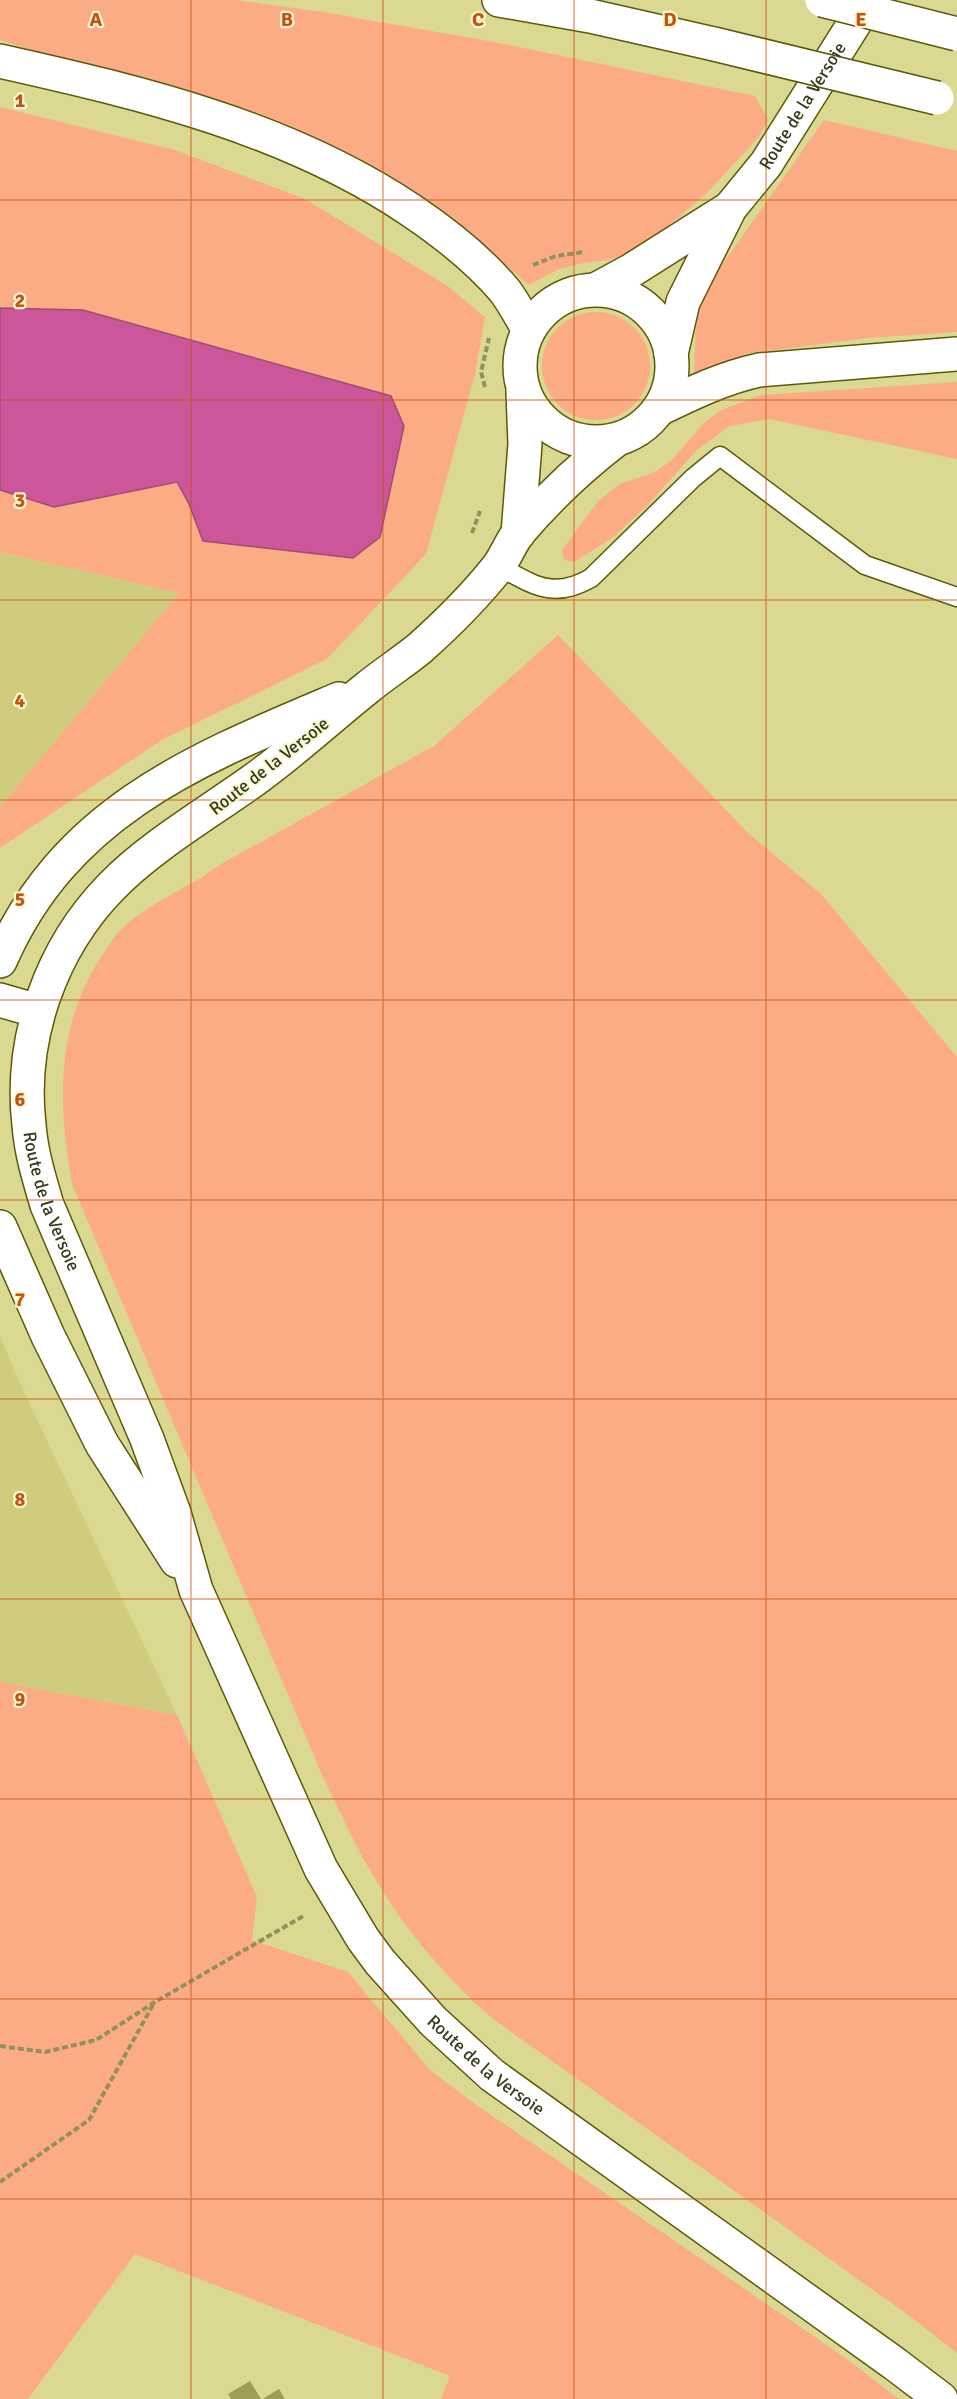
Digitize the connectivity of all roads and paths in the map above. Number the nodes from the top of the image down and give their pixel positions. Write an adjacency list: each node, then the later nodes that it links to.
1 (499, 0): 6 (main road, bridge)
2 (822, 0): 4 (main road, bridge)
3 (868, 0): 7 (main road, Route de la Versoie)
4 (957, 34)
5 (0, 61): 10 (main road)
6 (947, 101)
7 (730, 208): 9 (main road, Route de la Versoie); 12 (main road, Route de la Versoie)
8 (593, 250): 10 (path)
9 (597, 290): 11 (main road, Route de la Versoie); 12 (main road, Route de la Versoie)
10 (505, 292): 11 (main road); 15 (path)
11 (529, 330): 14 (main road, Route de la Versoie)
12 (671, 354): 16 (main road, Route de la Versoie)
13 (957, 354): 16 (main road)
14 (523, 390): 17 (main road, Route de la Versoie); 19 (main road, Route de la Versoie)
15 (486, 396)
16 (660, 409): 17 (main road, Route de la Versoie)
17 (616, 440): 19 (main road, Route de la Versoie)
18 (482, 504): 20 (path)
19 (518, 534): 21 (main road, Route de la Versoie)
20 (469, 540)
21 (498, 566): 22 (lane); 23 (main road, Route de la Versoie)
22 (957, 597)
23 (368, 687): 24 (main road, Route de la Versoie); 26 (main road, Route de la Versoie)
24 (0, 961)
25 (0, 1000): 26 (main road)
26 (38, 1011): 28 (main road, Route de la Versoie)
27 (0, 1227): 28 (main road, Route de la Versoie)
28 (196, 1590): 29 (main road, Route de la Versoie)
29 (336, 1897): 30 (path); 33 (main road, Route de la Versoie)
30 (155, 2002): 31 (path); 32 (path)
31 (0, 2046)
32 (0, 2182)
33 (941, 2399)

